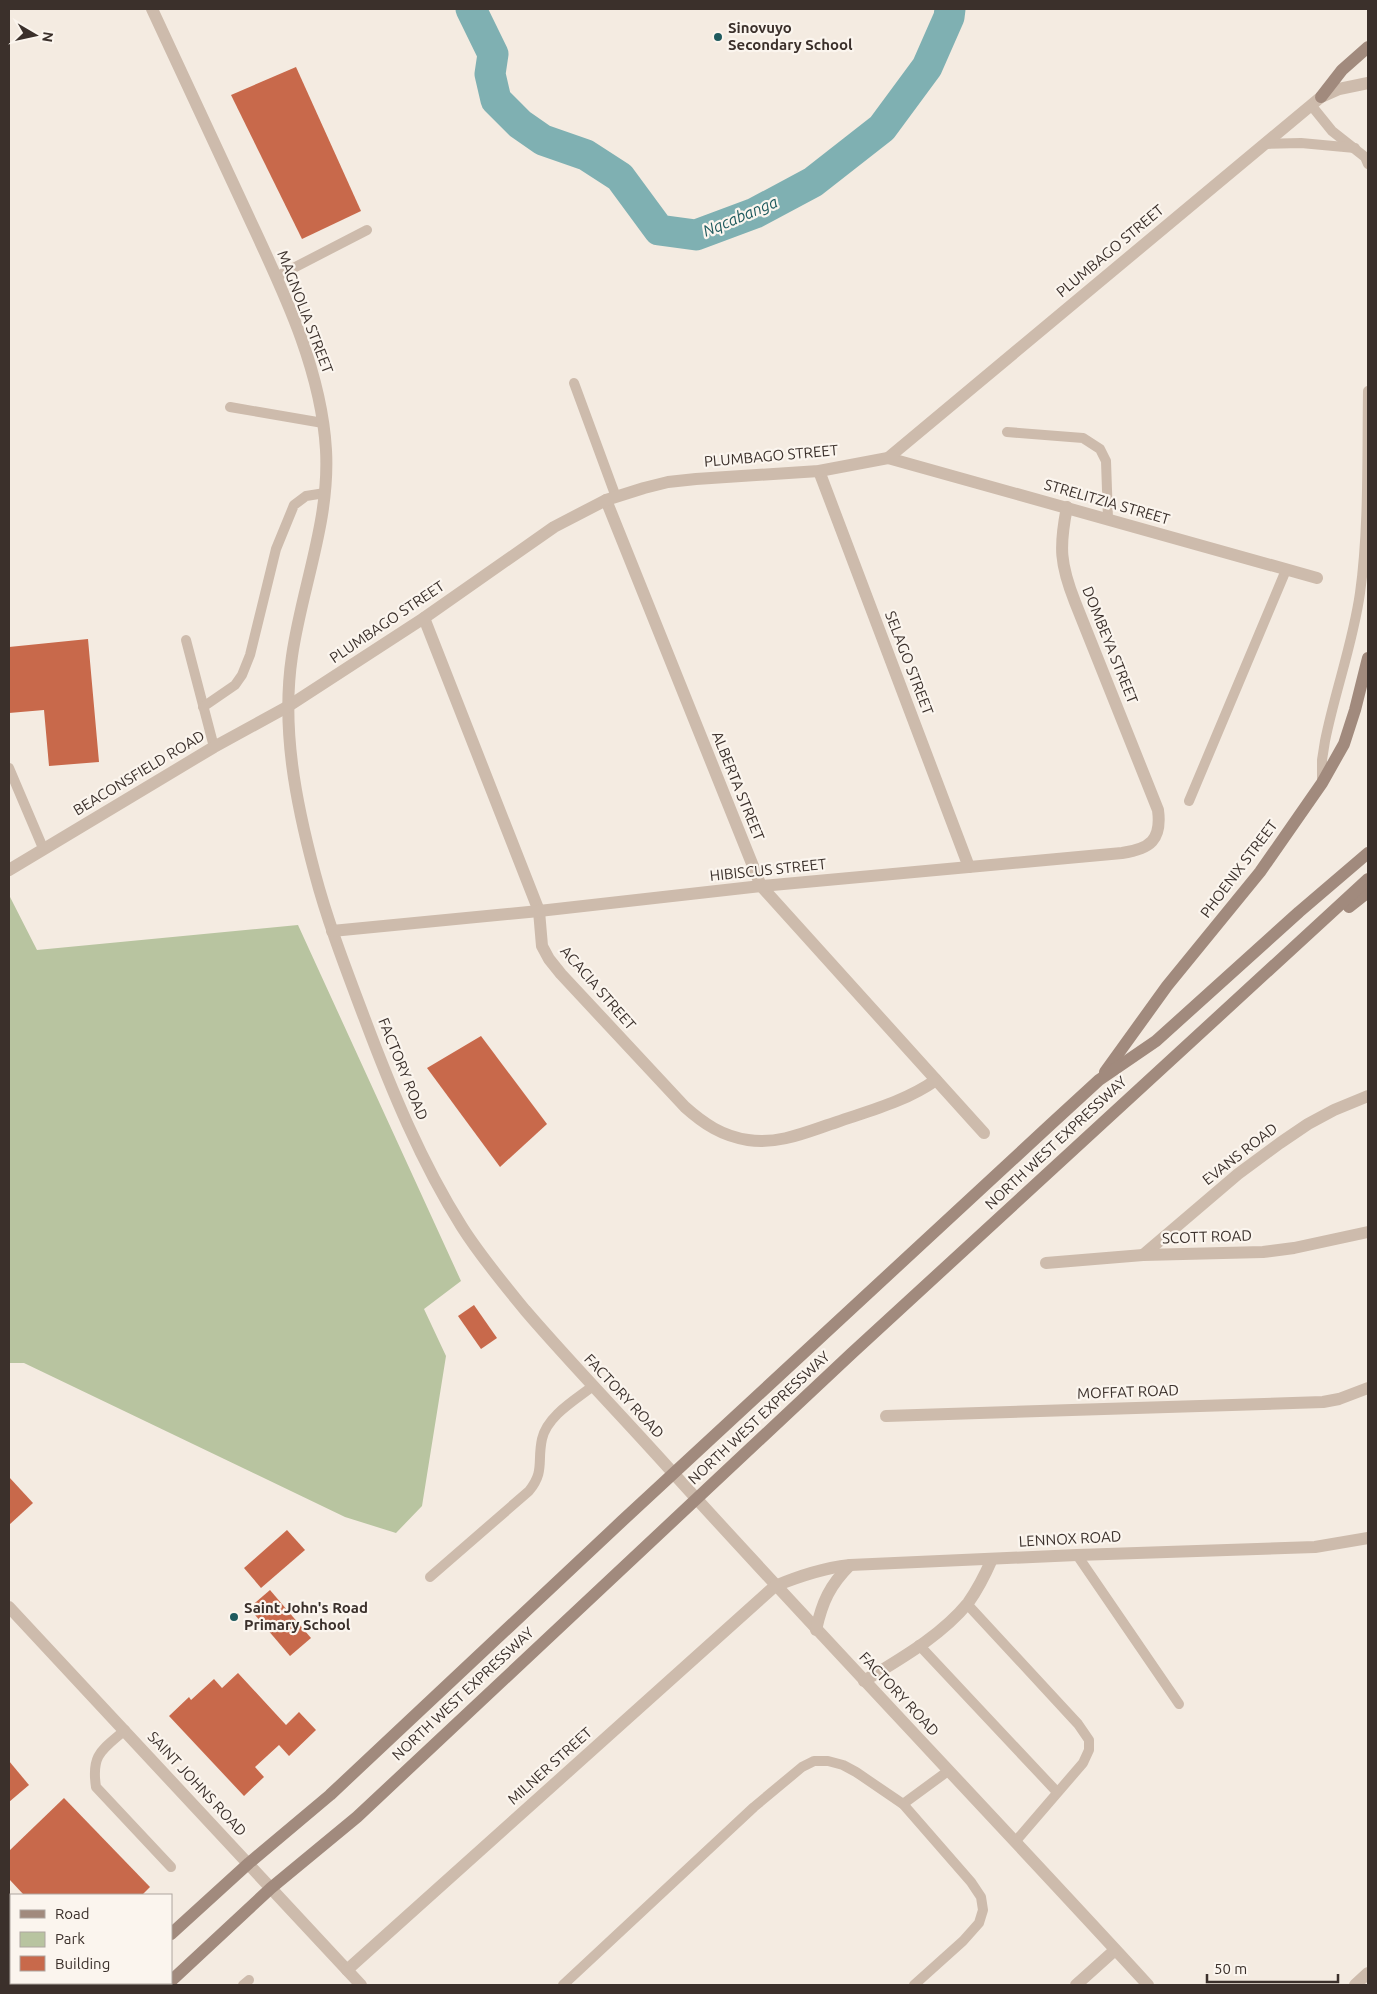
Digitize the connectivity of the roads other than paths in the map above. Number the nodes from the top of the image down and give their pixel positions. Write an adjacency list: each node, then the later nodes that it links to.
1 (152, 9): 10 (street, MAGNOLIA STREET)
2 (1368, 47): 4 (main road)
3 (1368, 83): 4 (street, PLUMBAGO STREET)
4 (1321, 97): 5 (street, PLUMBAGO STREET)
5 (1311, 105): 6 (street, PLUMBAGO STREET); 7 (lane)
6 (1264, 144): 7 (lane); 16 (street, PLUMBAGO STREET)
7 (1355, 148): 8 (lane)
8 (1368, 164)
9 (367, 230): 10 (lane)
10 (276, 277): 14 (street, MAGNOLIA STREET)
11 (574, 383): 19 (lane)
12 (1368, 391): 31 (lane)
13 (230, 407): 14 (lane)
14 (323, 423): 18 (street, MAGNOLIA STREET)
15 (1007, 432): 21 (lane)
16 (888, 458): 17 (street, PLUMBAGO STREET); 20 (street, STRELITZIA STREET)
17 (819, 471): 19 (street, PLUMBAGO STREET); 36 (street, SELAGO STREET)
18 (325, 493): 27 (lane); 28 (street, MAGNOLIA STREET)
19 (611, 499): 24 (street, PLUMBAGO STREET); 39 (street, ALBERTA STREET)
20 (1067, 507): 21 (street, STRELITZIA STREET); 32 (street, DOMBEYA STREET)
21 (1108, 519): 22 (street, STRELITZIA STREET)
22 (1286, 570): 23 (street, STRELITZIA STREET); 33 (lane)
23 (1317, 578)
24 (424, 618): 28 (street, PLUMBAGO STREET); 41 (street, ACACIA STREET)
25 (186, 640): 27 (lane)
26 (1368, 658): 31 (main road, PHOENIX STREET)
27 (203, 707): 29 (lane)
28 (288, 707): 29 (street, BEACONSFIELD ROAD); 42 (street, FACTORY ROAD)
29 (214, 747): 34 (street, BEACONSFIELD ROAD)
30 (9, 768): 34 (lane)
31 (1322, 783): 45 (main road, PHOENIX STREET)
32 (1152, 791): 36 (street, HIBISCUS STREET)
33 (1189, 800)
34 (43, 848): 37 (street, BEACONSFIELD ROAD)
35 (1368, 853): 45 (main road)
36 (969, 867): 39 (street, HIBISCUS STREET)
37 (9, 870)
38 (1368, 879): 43 (main road, NORTH WEST EXPRESSWAY)
39 (761, 886): 41 (street, HIBISCUS STREET); 44 (street, ALBERTA STREET)
40 (1368, 892): 43 (main road)
41 (539, 911): 42 (street, HIBISCUS STREET); 44 (street, ACACIA STREET)
42 (332, 931): 51 (street, FACTORY ROAD)
43 (1275, 964): 73 (main road, NORTH WEST EXPRESSWAY)
44 (936, 1080): 47 (street, ALBERTA STREET)
45 (1099, 1080): 71 (main road, NORTH WEST EXPRESSWAY)
46 (1368, 1096): 49 (street, EVANS ROAD)
47 (984, 1133)
48 (1368, 1232): 49 (street, SCOTT ROAD)
49 (1143, 1255): 50 (street, SCOTT ROAD)
50 (1046, 1263)
51 (593, 1386): 58 (lane); 59 (street, FACTORY ROAD)
52 (1368, 1388): 53 (street, MOFFAT ROAD)
53 (886, 1416)
54 (1368, 1538): 55 (street, LENNOX ROAD)
55 (1077, 1555): 56 (street, LENNOX ROAD); 65 (lane)
56 (992, 1559): 57 (street, LENNOX ROAD); 60 (street)
57 (850, 1565): 59 (street, LENNOX ROAD); 62 (street)
58 (430, 1577)
59 (775, 1586): 62 (street, FACTORY ROAD); 76 (street, MILNER STREET)
60 (967, 1604): 63 (street); 68 (lane)
61 (9, 1607): 66 (street, SAINT JOHNS ROAD)
62 (816, 1630): 64 (street, FACTORY ROAD)
63 (919, 1645): 64 (street); 68 (lane)
64 (864, 1681): 67 (street, FACTORY ROAD)
65 (1179, 1704)
66 (124, 1730): 71 (street, SAINT JOHNS ROAD); 72 (lane)
67 (948, 1771): 69 (lane); 70 (street, FACTORY ROAD)
68 (1057, 1792): 70 (lane)
69 (903, 1804): 80 (lane); 81 (lane)
70 (1015, 1842): 75 (street, FACTORY ROAD)
71 (249, 1863): 73 (street, SAINT JOHNS ROAD); 74 (main road, NORTH WEST EXPRESSWAY)
72 (171, 1867)
73 (271, 1888): 76 (street, SAINT JOHNS ROAD); 78 (main road, NORTH WEST EXPRESSWAY)
74 (172, 1933)
75 (1115, 1950): 82 (street); 83 (street, FACTORY ROAD)
76 (347, 1970): 79 (street, SAINT JOHNS ROAD)
77 (1368, 1973): 84 (street)
78 (172, 1980)
79 (361, 1985)
80 (563, 1985)
81 (914, 1985)
82 (1076, 1985)
83 (1148, 1985)
84 (1355, 1985)

